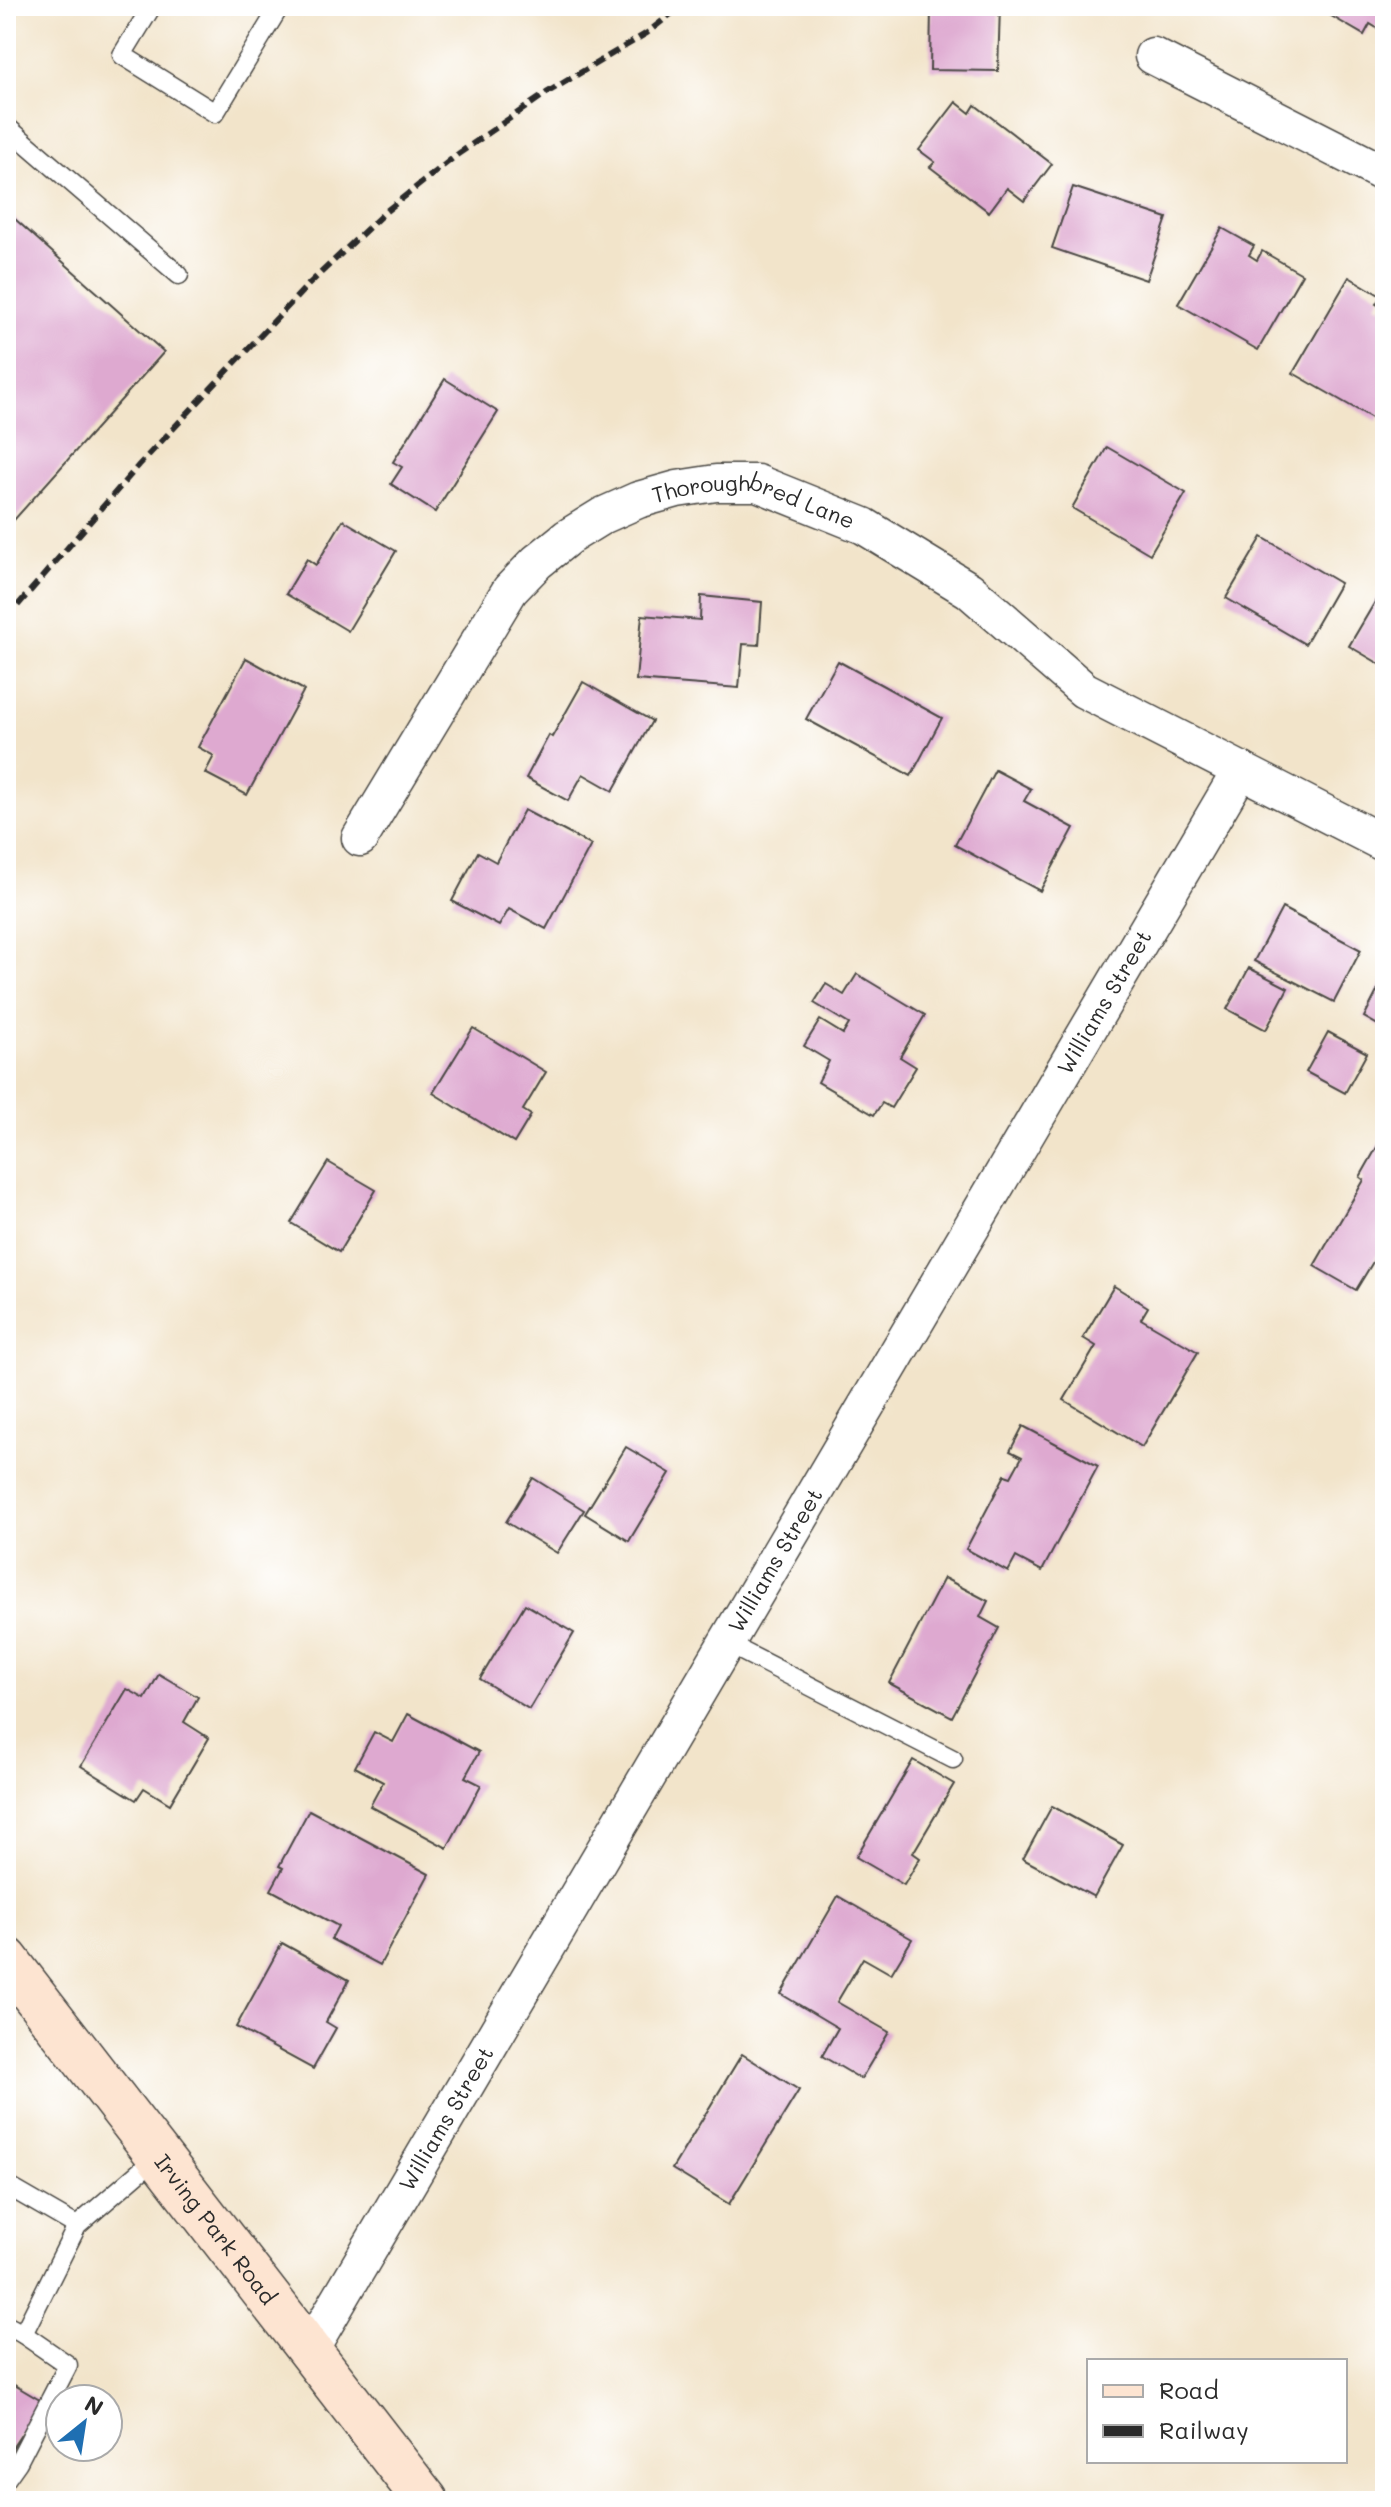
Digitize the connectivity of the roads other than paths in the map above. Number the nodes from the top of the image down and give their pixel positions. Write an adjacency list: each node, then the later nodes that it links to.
1 (152, 6): 2 (lane)
2 (280, 6)
3 (1153, 56): 5 (street)
4 (6, 126): 6 (lane)
5 (1385, 174)
6 (179, 275)
7 (1241, 770): 8 (street, Thoroughbred Lane); 9 (street, Thoroughbred Lane); 10 (street, Williams Street)
8 (360, 838)
9 (1385, 844)
10 (728, 1644): 11 (lane); 18 (street, Williams Street)
11 (953, 1759)
12 (7, 1961): 13 (main road, Irving Park Road)
13 (158, 2156): 15 (lane); 18 (main road, Irving Park Road)
14 (6, 2185): 15 (lane)
15 (77, 2226): 17 (lane)
16 (6, 2325): 17 (lane)
17 (23, 2334): 19 (lane)
18 (309, 2351): 20 (main road, Irving Park Road)
19 (6, 2479)
20 (426, 2501)

